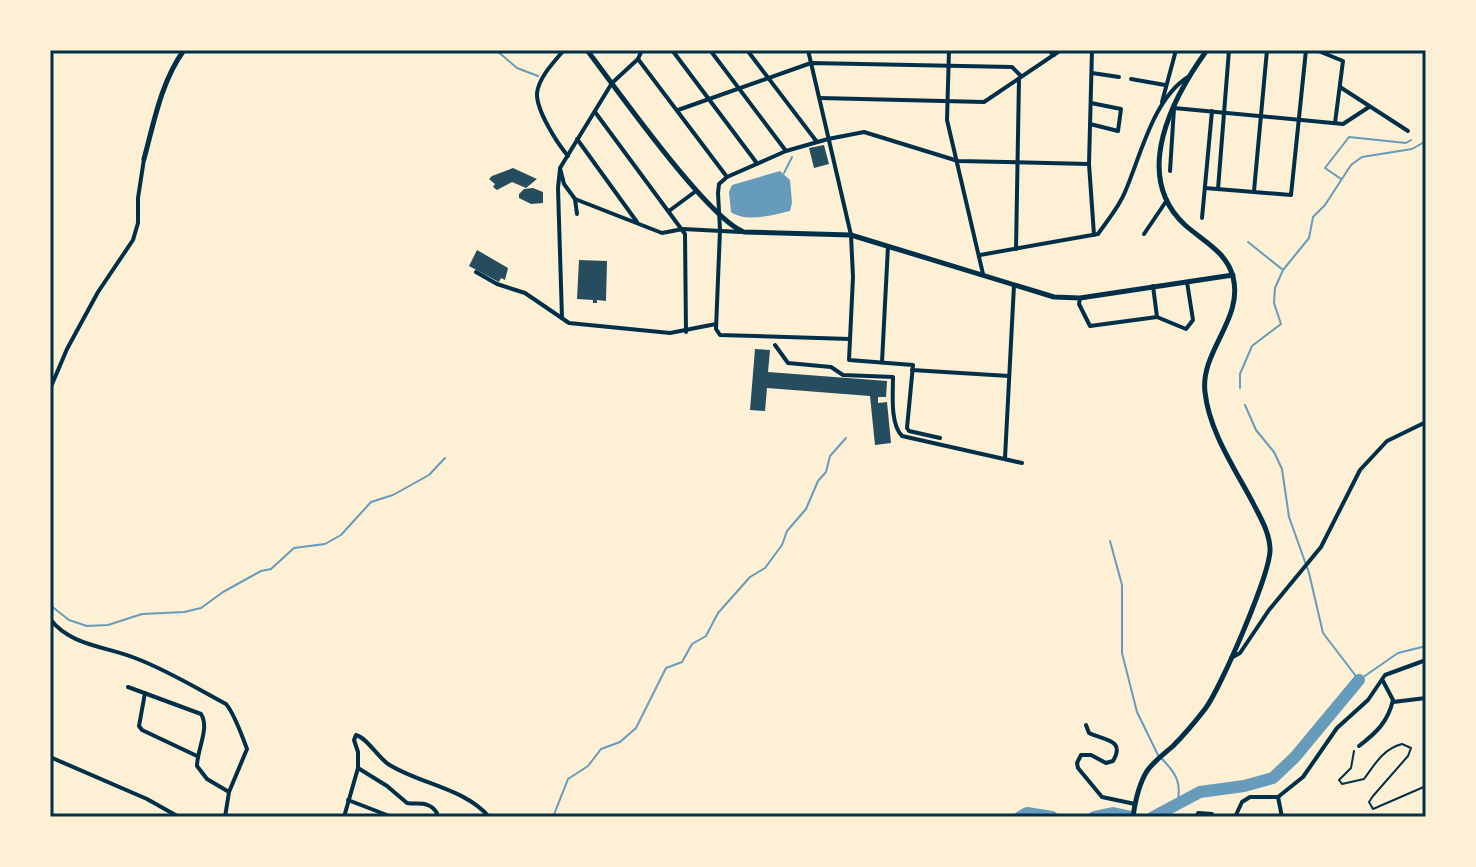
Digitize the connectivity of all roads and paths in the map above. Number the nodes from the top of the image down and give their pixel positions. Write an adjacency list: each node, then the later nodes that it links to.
1 (184, 50): 54 (street)
2 (564, 50): 53 (street)
3 (587, 50): 29 (street)
4 (642, 50): 20 (street)
5 (672, 50): 34 (street)
6 (710, 50): 32 (street)
7 (747, 50): 24 (street)
8 (808, 50): 21 (street)
9 (949, 50): 22 (street)
10 (1048, 50): 19 (street)
11 (1061, 50): 19 (street)
12 (1092, 50): 23 (street)
13 (1176, 50): 30 (street)
14 (1207, 50): 27 (street)
15 (1229, 50): 43 (street)
16 (1267, 50): 44 (street)
17 (1306, 50): 45 (street)
18 (1316, 50): 31 (street)
19 (1054, 55): 25 (street)
20 (638, 59): 29 (street); 40 (street)
21 (811, 63): 22 (street); 24 (street); 33 (street)
22 (949, 66): 25 (street); 35 (street)
23 (1092, 73): 26 (street); 36 (street)
24 (768, 77): 32 (street); 51 (street)
25 (1020, 77): 35 (street); 57 (street)
26 (1119, 77)
27 (1188, 77): 37 (street); 39 (street)
28 (1131, 79): 30 (street)
29 (612, 83): 42 (street); 64 (street)
30 (1165, 85): 37 (street)
31 (1340, 87): 38 (street); 46 (street)
32 (739, 88): 34 (street); 52 (street)
33 (819, 98): 35 (street); 50 (street)
34 (710, 99): 40 (street); 56 (street)
35 (948, 101): 55 (street)
36 (1091, 103): 47 (street); 47 (street)
37 (1162, 104): 78 (street)
38 (1369, 107): 46 (street); 48 (street)
39 (1174, 108): 41 (street); 60 (street); 67 (street)
40 (678, 110): 61 (street)
41 (1212, 111): 43 (street); 62 (street)
42 (595, 112): 49 (street); 68 (street)
43 (1224, 112): 44 (street); 63 (street)
44 (1261, 116): 45 (street); 65 (street)
45 (1298, 119): 46 (street); 65 (street)
46 (1335, 123)
47 (1090, 124): 58 (street)
48 (1408, 131)
49 (577, 139): 53 (street); 72 (street)
50 (828, 139): 51 (street); 55 (street); 77 (street)
51 (817, 142): 52 (street)
52 (786, 151): 56 (street)
53 (568, 156): 59 (street)
54 (144, 159): 98 (street)
55 (958, 161): 57 (street); 81 (street)
56 (756, 162): 61 (street)
57 (1018, 162): 58 (street); 80 (street)
58 (1089, 164): 78 (street)
59 (560, 168): 66 (street); 90 (street)
60 (1170, 171)
61 (727, 177): 70 (street)
62 (1205, 188): 63 (street); 71 (street)
63 (1218, 189): 65 (street)
64 (697, 190): 68 (street); 70 (street)
65 (1254, 192)
66 (575, 199): 69 (street); 72 (street)
67 (1167, 200): 76 (street); 84 (street)
68 (669, 211): 73 (street)
69 (577, 214)
70 (719, 214): 74 (street); 75 (street)
71 (1202, 218)
72 (639, 224): 73 (street)
73 (683, 229): 74 (street); 92 (street)
74 (720, 230): 75 (street); 91 (street)
75 (744, 232): 77 (street)
76 (1144, 234)
77 (851, 235): 79 (street); 93 (street)
78 (1094, 237): 80 (street)
79 (888, 246): 83 (street); 95 (street)
80 (1016, 249): 81 (street)
81 (980, 255): 83 (street)
82 (476, 272): 90 (street)
83 (983, 274): 86 (street)
84 (1233, 275): 85 (street); 104 (street)
85 (1187, 282): 87 (street); 89 (street)
86 (1014, 284): 88 (street); 97 (street)
87 (1153, 286): 88 (street); 89 (street)
88 (1080, 298): 89 (street)
89 (1157, 317)
90 (562, 318): 92 (street)
91 (716, 324): 92 (street); 93 (street)
92 (686, 332)
93 (850, 339): 95 (street)
94 (775, 345): 101 (street)
95 (882, 362): 96 (street)
96 (912, 370): 97 (street); 100 (street)
97 (1009, 376): 101 (street)
98 (50, 389)
99 (1426, 422): 104 (street)
100 (940, 438)
101 (1005, 458): 102 (street)
102 (1022, 463)
103 (50, 619): 117 (street)
104 (1229, 659): 120 (street)
105 (1426, 660): 106 (street)
106 (1383, 681): 110 (street); 118 (street)
107 (128, 687): 108 (street)
108 (145, 693): 113 (street); 113 (street)
109 (1426, 698): 110 (street)
110 (1393, 702): 112 (street)
111 (1086, 725): 120 (street)
112 (1359, 746): 116 (path)
113 (197, 756): 117 (street)
114 (50, 757): 123 (street)
115 (358, 768): 119 (street); 127 (street); 128 (street)
116 (1426, 786)
117 (229, 792): 124 (street)
118 (1278, 797): 121 (street); 133 (street)
119 (348, 800): 125 (street); 126 (street)
120 (1135, 805): 129 (street)
121 (1240, 807): 131 (street); 132 (street)
122 (1212, 814): 130 (street)
123 (179, 817)
124 (225, 817)
125 (344, 817)
126 (392, 817)
127 (436, 817)
128 (489, 817)
129 (1133, 817)
130 (1197, 817)
131 (1235, 817)
132 (1242, 817)
133 (1282, 817)

